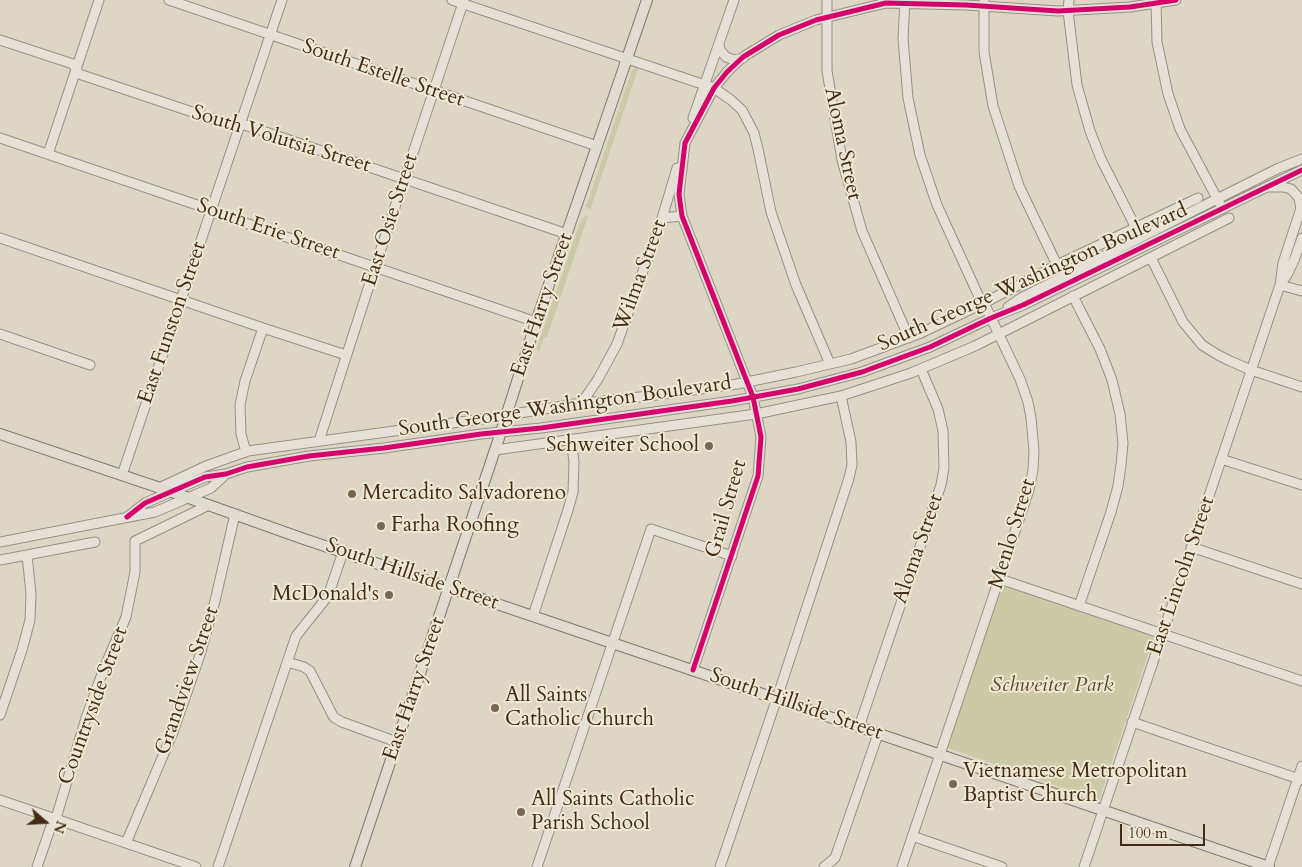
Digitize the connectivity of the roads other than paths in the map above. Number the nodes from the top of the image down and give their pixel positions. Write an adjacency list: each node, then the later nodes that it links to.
1 (99, 0): 21 (street)
2 (169, 0): 16 (street, South Estelle Street)
3 (282, 0): 16 (street, East Funston Street)
4 (452, 0): 11 (street)
5 (647, 0): 19 (main road, East Harry Street)
6 (734, 0): 18 (street, Wilma Street)
7 (827, 0): 15 (street, Aloma Street)
8 (1069, 0): 14 (street)
9 (1176, 0): 10 (street)
10 (1156, 1): 14 (street); 35 (street)
11 (463, 2): 19 (street); 24 (street, East Osie Street)
12 (905, 2): 13 (street); 15 (street); 53 (street, Menlo Street)
13 (984, 3): 14 (street); 47 (street)
14 (1068, 10): 42 (street)
15 (827, 17): 20 (street); 59 (street, Aloma Street)
16 (270, 35): 24 (street, South Estelle Street); 25 (street, East Funston Street)
17 (0, 40): 21 (street, South Volutsia Street)
18 (719, 42): 20 (street); 22 (street, Wilma Street)
19 (627, 58): 22 (street); 28 (main road, East Harry Street)
20 (743, 58): 23 (street)
21 (76, 69): 25 (street, South Volutsia Street); 29 (street)
22 (704, 84): 23 (street); 27 (street, Wilma Street)
23 (714, 88): 27 (street); 61 (street)
24 (434, 91): 28 (street, South Estelle Street); 32 (street, East Osie Street)
25 (240, 126): 32 (street, South Volutsia Street); 38 (street, East Funston Street)
26 (0, 138): 29 (street, South Erie Street)
27 (685, 143): 39 (street, Grail Street); 40 (street, Wilma Street)
28 (597, 146): 43 (main road, East Harry Street)
29 (48, 154): 38 (street, South Erie Street)
30 (1302, 159): 35 (street, South George Washington Boulevard)
31 (1302, 170): 33 (street, South George Washington Boulevard)
32 (404, 179): 43 (street, South Volutsia Street); 48 (street, East Osie Street)
33 (1266, 187): 36 (street); 37 (street, South George Washington Boulevard)
34 (1198, 198): 42 (street)
35 (1217, 199): 37 (street); 54 (street, South George Washington Boulevard)
36 (1301, 207): 49 (street, East Lincoln Street)
37 (1222, 210): 54 (street, South George Washington Boulevard)
38 (211, 211): 48 (street, South Erie Street); 52 (street, East Funston Street)
39 (682, 216): 40 (street); 65 (street, Grail Street)
40 (662, 218): 69 (street, Wilma Street)
41 (1229, 218): 46 (street)
42 (1136, 228): 47 (street)
43 (567, 234): 55 (main road, East Harry Street)
44 (0, 238): 52 (street)
45 (1302, 238): 49 (street, East Lincoln Street)
46 (1151, 258): 51 (street); 64 (street)
47 (1057, 265): 53 (street)
48 (375, 267): 55 (street, South Erie Street); 60 (street, East Osie Street)
49 (1280, 285): 50 (street); 64 (street, East Lincoln Street)
50 (1302, 291)
51 (1073, 296): 58 (street); 98 (street)
52 (180, 300): 56 (street); 80 (street, East Funston Street)
53 (984, 303): 54 (street, Menlo Street); 59 (street)
54 (991, 318): 58 (street, Menlo Street); 68 (street, South George Washington Boulevard)
55 (536, 322): 71 (main road, East Harry Street)
56 (263, 328): 60 (street); 77 (street)
57 (0, 334): 62 (street)
58 (999, 334): 63 (street); 95 (street, Menlo Street)
59 (909, 338): 61 (street)
60 (346, 355): 75 (street, East Osie Street)
61 (830, 364): 65 (street)
62 (90, 365)
63 (921, 369): 67 (street); 108 (street, Aloma Street)
64 (1251, 370): 66 (street); 78 (street, East Lincoln Street)
65 (747, 382): 68 (street, Grail Street); 69 (street)
66 (1302, 387)
67 (841, 396): 70 (street); 105 (street)
68 (753, 397): 70 (street, Grail Street); 72 (street, South George Washington Boulevard)
69 (581, 404): 71 (street)
70 (756, 414): 74 (street); 93 (street, Grail Street)
71 (507, 415): 72 (main road, East Harry Street); 75 (street)
72 (501, 432): 76 (main road, East Harry Street); 79 (street, South George Washington Boulevard)
73 (0, 434): 80 (main road)
74 (571, 439): 76 (street); 99 (street)
75 (318, 441): 77 (street)
76 (495, 450): 97 (main road, East Harry Street)
77 (246, 452): 82 (street)
78 (1221, 459): 81 (street); 90 (street, East Lincoln Street)
79 (226, 474): 83 (street, South George Washington Boulevard); 84 (street, South George Washington Boulevard)
80 (122, 475): 82 (main road, South Hillside Street)
81 (1302, 486)
82 (159, 488): 83 (main road, South Hillside Street)
83 (172, 492): 84 (main road, South Hillside Street); 87 (street, South George Washington Boulevard)
84 (189, 498): 85 (main road, South Hillside Street); 87 (street, South George Washington Boulevard)
85 (209, 504): 86 (main road, South Hillside Street); 116 (street, Countryside Street)
86 (235, 514): 91 (main road, South Hillside Street); 118 (street, Grandview Street)
87 (127, 517): 88 (street, South George Washington Boulevard)
88 (0, 542)
89 (95, 542): 92 (street)
90 (1191, 547): 96 (street); 100 (street, East Lincoln Street)
91 (343, 552): 97 (main road, South Hillside Street); 102 (street)
92 (27, 555): 94 (street); 106 (street)
93 (732, 556): 101 (street); 103 (street, Grail Street)
94 (0, 560)
95 (1000, 579): 98 (street); 111 (street, Menlo Street)
96 (1302, 584)
97 (449, 588): 99 (main road, South Hillside Street); 110 (main road, East Harry Street)
98 (1079, 606): 100 (street)
99 (533, 616): 101 (main road, South Hillside Street)
100 (1162, 634): 104 (street); 107 (street, East Lincoln Street)
101 (612, 643): 103 (main road, South Hillside Street); 123 (street)
102 (286, 662): 110 (street); 121 (street)
103 (693, 670): 105 (main road, South Hillside Street)
104 (1302, 681)
105 (777, 699): 108 (main road, South Hillside Street); 124 (street)
106 (1, 712)
107 (1132, 722): 113 (street); 115 (street, East Lincoln Street)
108 (859, 727): 109 (main road, South Hillside Street)
109 (878, 734): 111 (main road, South Hillside Street); 125 (street)
110 (397, 742): 122 (main road, East Harry Street)
111 (940, 754): 115 (main road, South Hillside Street); 117 (street, Menlo Street)
112 (1302, 766): 113 (street)
113 (1300, 779): 129 (street)
114 (0, 800): 116 (street)
115 (1102, 810): 128 (street, East Lincoln Street); 129 (main road, South Hillside Street)
116 (55, 819): 118 (street); 119 (street, Countryside Street)
117 (912, 836): 126 (street, Menlo Street); 127 (street)
118 (126, 843): 120 (street)
119 (37, 867)
120 (196, 867)
121 (218, 867)
122 (355, 867)
123 (537, 867)
124 (720, 867)
125 (824, 867)
126 (902, 867)
127 (1002, 867)
128 (1084, 867)
129 (1268, 867)

